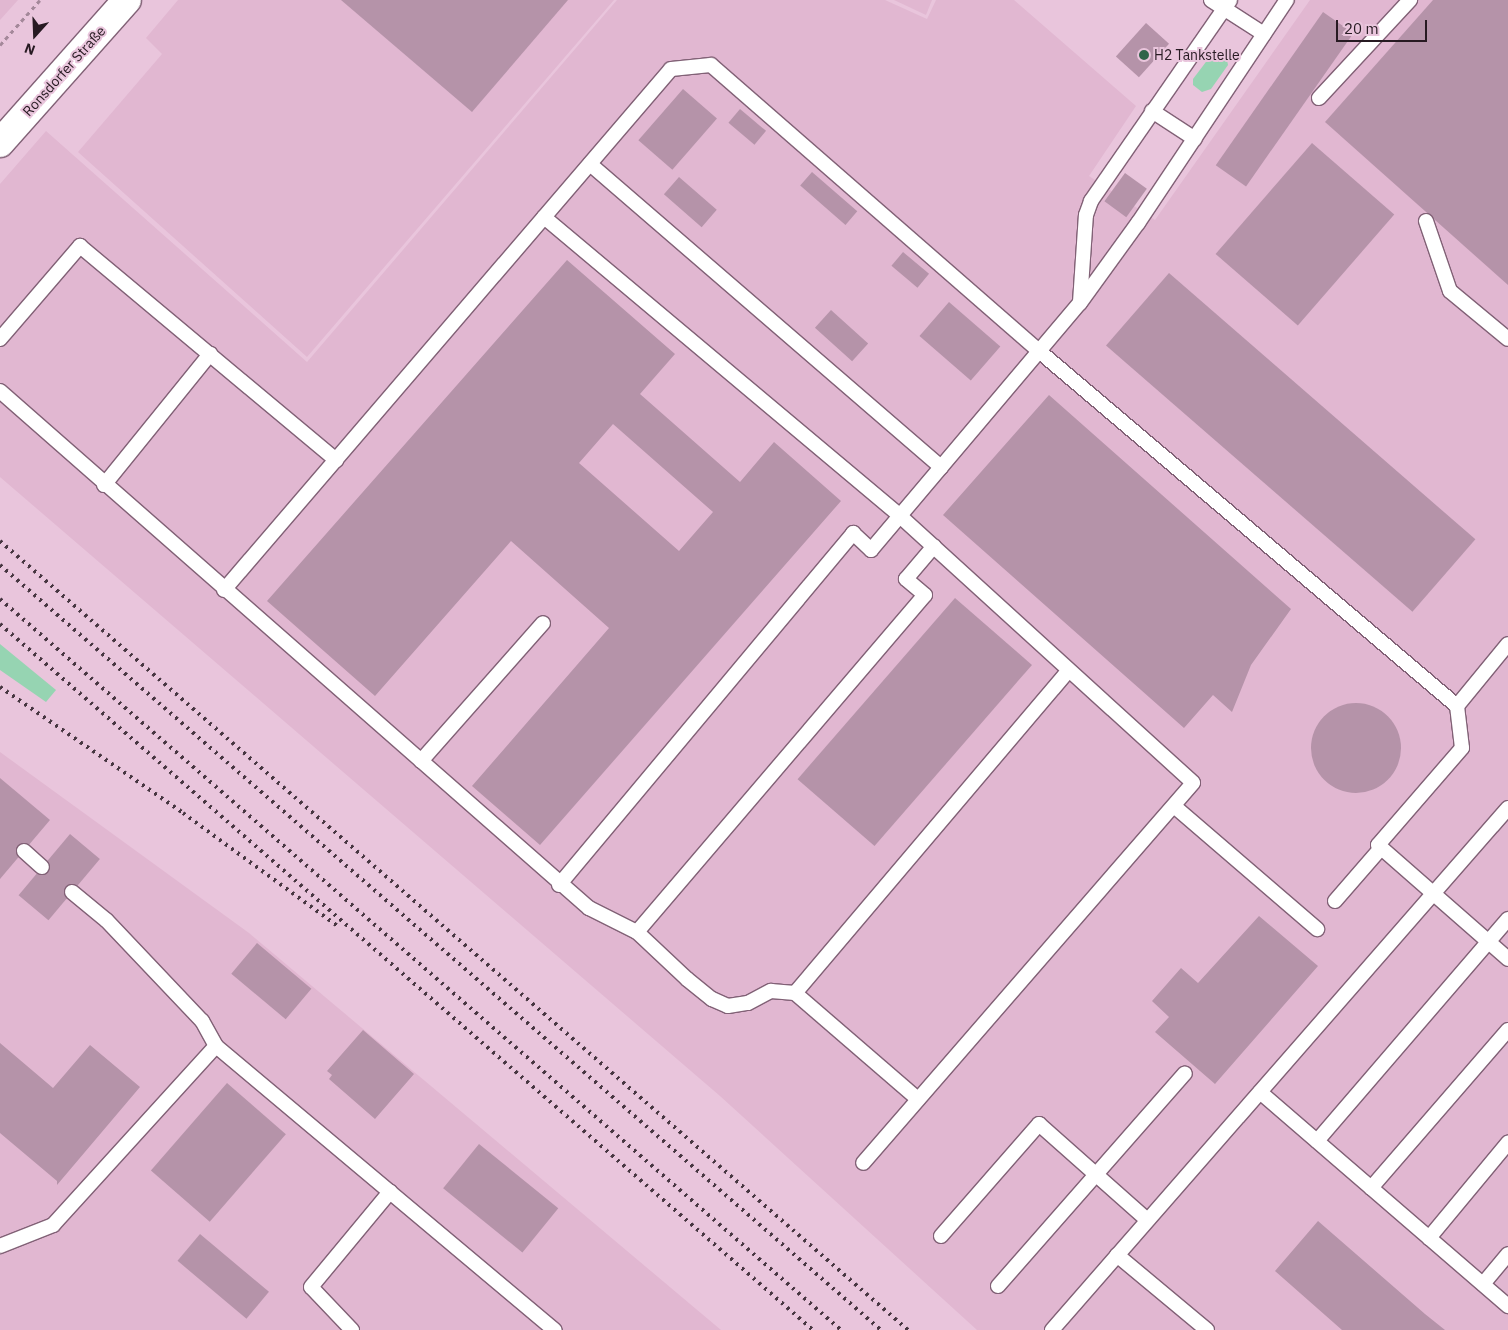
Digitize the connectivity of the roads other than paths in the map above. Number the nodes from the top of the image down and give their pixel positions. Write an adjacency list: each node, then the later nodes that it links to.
1 (127, 0): 10 (main road, Ronsdorfer Straße)
2 (1211, 0): 5 (lane)
3 (1287, 0): 6 (lane)
4 (1410, 0): 7 (lane)
5 (1227, 4): 6 (lane); 8 (lane)
6 (1264, 34): 9 (lane)
7 (1319, 98)
8 (1152, 111): 9 (lane); 14 (lane)
9 (1195, 139): 14 (lane)
10 (0, 143)
11 (590, 164): 12 (lane); 17 (lane); 21 (lane)
12 (544, 217): 20 (lane); 23 (lane)
13 (1426, 221): 16 (lane)
14 (1080, 303): 17 (lane)
15 (0, 338): 18 (lane)
16 (1508, 339)
17 (1039, 351): 21 (lane); 29 (lane)
18 (210, 354): 20 (lane); 22 (lane)
19 (0, 391): 22 (lane)
20 (336, 460): 25 (lane)
21 (941, 467): 23 (lane)
22 (104, 485): 25 (lane)
23 (900, 516): 24 (lane); 36 (lane)
24 (934, 546): 28 (lane); 42 (lane)
25 (224, 590): 30 (lane)
26 (543, 623): 30 (lane)
27 (1508, 644): 29 (lane)
28 (1068, 672): 31 (lane); 45 (lane)
29 (1456, 706): 33 (lane)
30 (421, 761): 36 (lane)
31 (1174, 806): 41 (lane); 50 (lane)
32 (1508, 808): 38 (lane)
33 (1381, 848): 38 (lane); 39 (lane)
34 (24, 851): 35 (lane)
35 (42, 866)
36 (559, 885): 42 (lane)
37 (72, 892): 47 (lane)
38 (1433, 893): 43 (lane); 49 (lane)
39 (1335, 901)
40 (1508, 918): 43 (lane)
41 (1317, 929)
42 (637, 932): 45 (lane)
43 (1488, 942): 44 (lane); 51 (lane)
44 (1508, 959)
45 (795, 993): 50 (lane)
46 (1508, 1030): 55 (lane)
47 (216, 1046): 56 (lane); 60 (lane)
48 (1185, 1073): 54 (lane)
49 (1260, 1092): 51 (lane); 57 (lane)
50 (918, 1099): 53 (lane)
51 (1317, 1141): 55 (lane)
52 (1508, 1143): 59 (lane)
53 (862, 1163)
54 (1096, 1176): 57 (lane); 58 (lane); 64 (lane)
55 (1371, 1188): 59 (lane)
56 (390, 1192): 66 (lane); 67 (lane)
57 (1147, 1220): 62 (lane)
58 (941, 1236)
59 (1429, 1238): 63 (lane)
60 (0, 1246)
61 (1508, 1254): 63 (lane)
62 (1117, 1255): 68 (lane); 69 (lane)
63 (1483, 1284): 65 (lane)
64 (998, 1286)
65 (1508, 1306)
66 (352, 1330)
67 (555, 1330)
68 (1052, 1330)
69 (1207, 1330)

